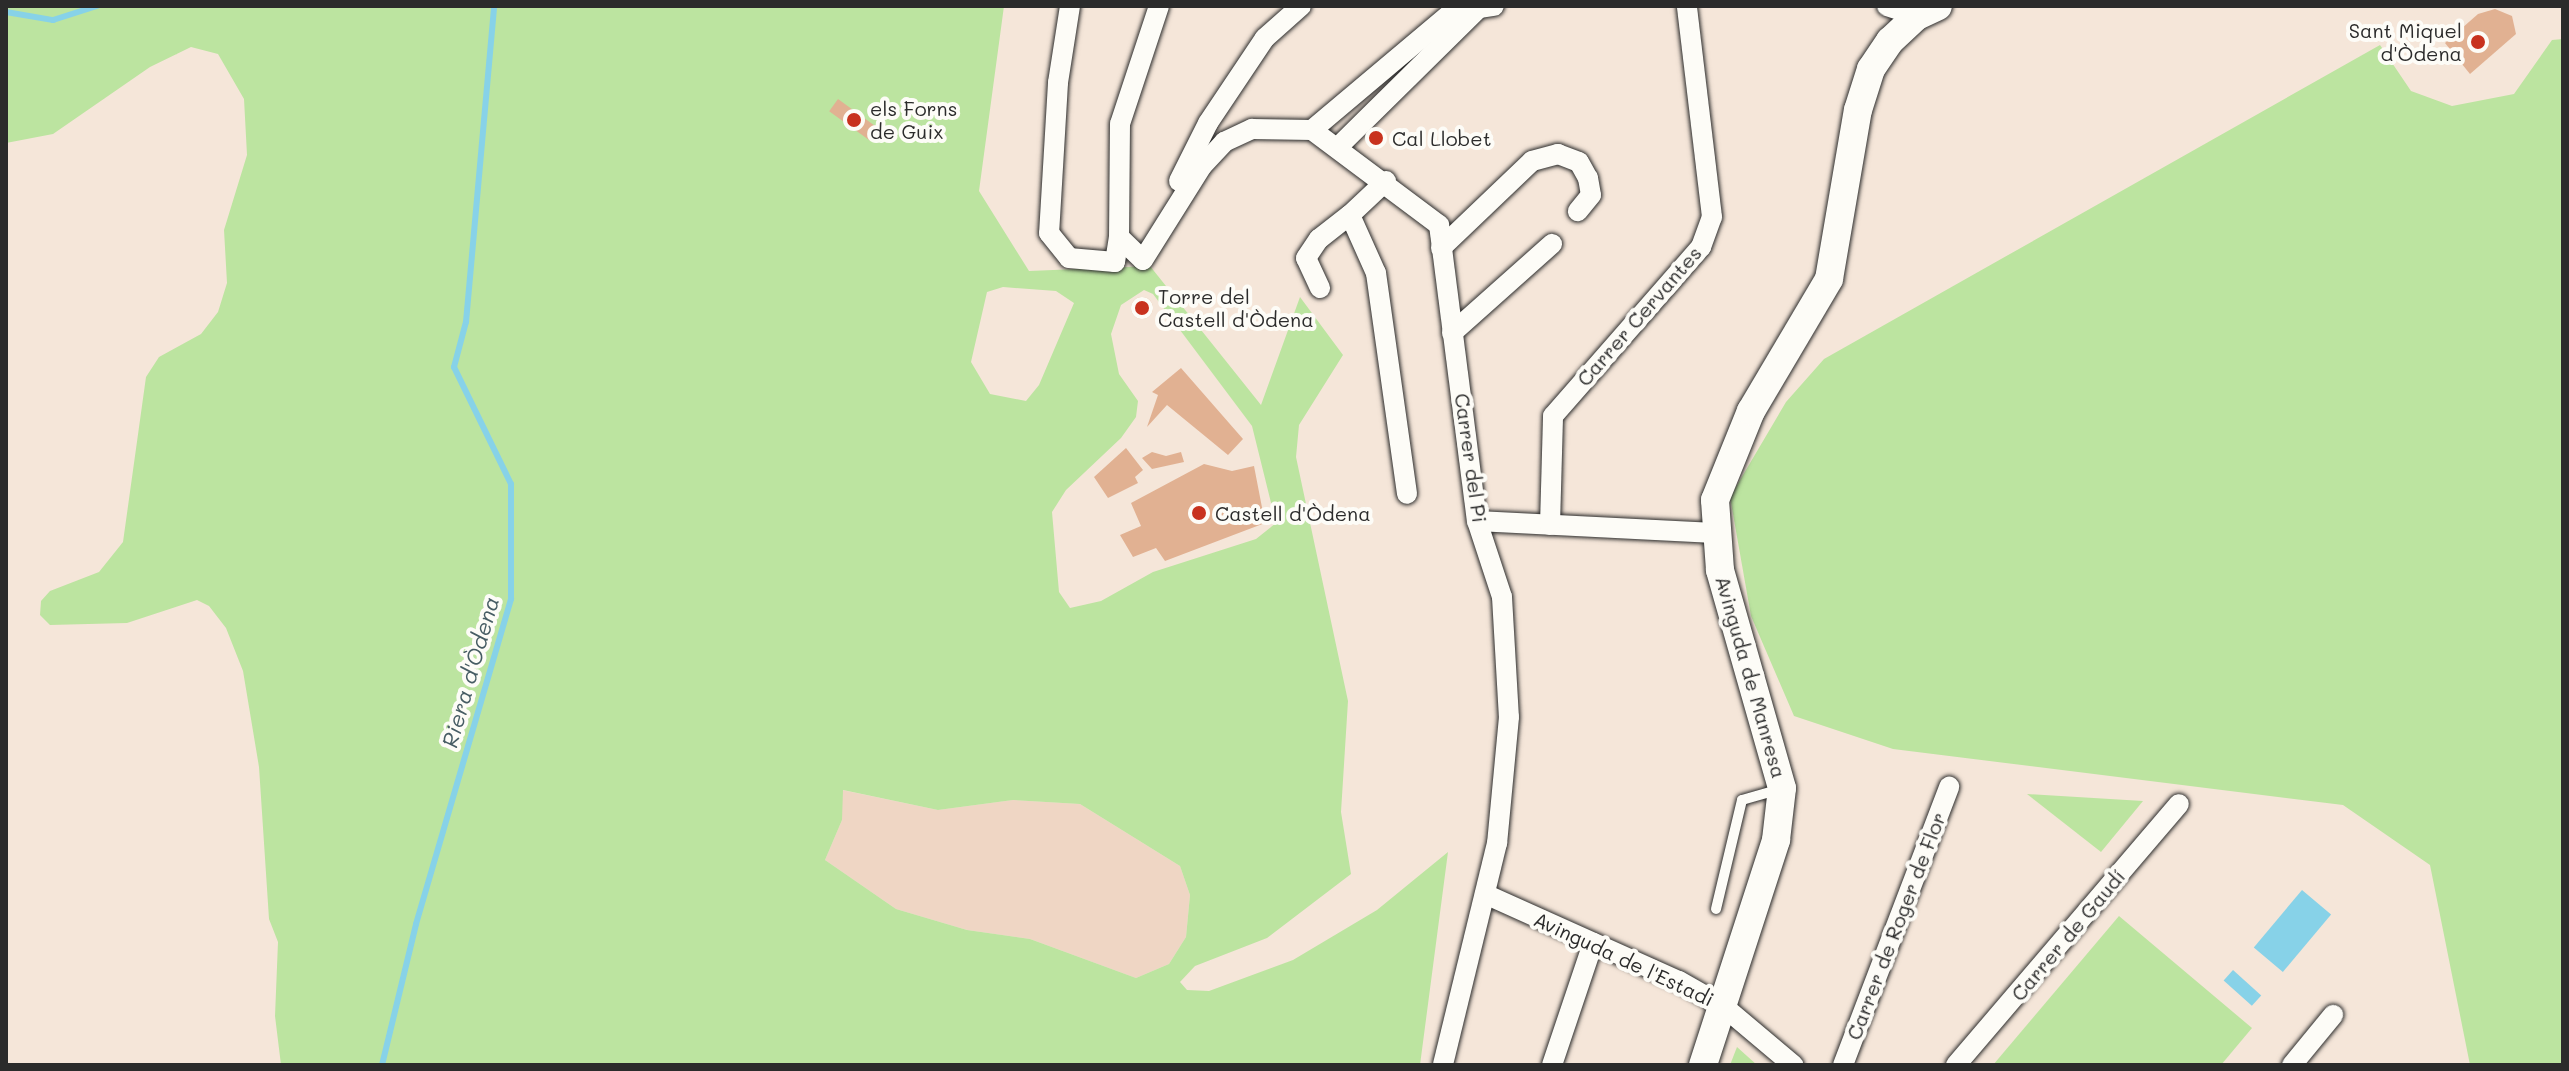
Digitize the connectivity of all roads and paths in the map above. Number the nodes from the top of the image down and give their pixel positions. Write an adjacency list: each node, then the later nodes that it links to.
1 (1070, 6): 14 (street)
2 (1301, 6): 15 (street)
3 (1459, 6): 9 (street)
4 (1494, 6): 10 (street)
5 (1687, 6): 22 (street, Carrer Cervantes)
6 (1887, 6): 8 (street)
7 (1159, 7): 14 (street)
8 (1928, 11): 23 (street, Avinguda de Manresa)
9 (1312, 130): 10 (street, Carrer del Pi); 15 (street)
10 (1338, 147): 11 (street, Carrer del Pi)
11 (1386, 181): 13 (street); 17 (street, Carrer del Pi)
12 (1578, 211): 17 (street)
13 (1350, 215): 18 (street); 20 (street)
14 (1119, 237): 15 (street)
15 (1155, 238)
16 (1552, 244): 19 (street)
17 (1441, 248): 19 (street, Carrer del Pi)
18 (1320, 288)
19 (1452, 333): 21 (street, Carrer del Pi)
20 (1407, 494)
21 (1477, 521): 22 (street); 27 (street, Carrer del Pi)
22 (1550, 525): 23 (street)
23 (1715, 533): 25 (street, Avinguda de Manresa)
24 (1949, 787): 36 (street, Carrer de Roger de Flor)
25 (1782, 788): 28 (lane); 30 (street, Avinguda de Manresa)
26 (2179, 804): 37 (street, Carrer de Gaudí)
27 (1485, 894): 29 (street, Avinguda de l'Estadi); 32 (street, Carrer del Pi)
28 (1716, 909)
29 (1593, 943): 30 (street, Avinguda de l'Estadi); 33 (street)
30 (1723, 1006): 34 (street, Avinguda de Manresa); 35 (street, Avinguda de l'Estadi)
31 (2333, 1015): 38 (street)
32 (1443, 1065)
33 (1552, 1065)
34 (1703, 1065)
35 (1793, 1065)
36 (1843, 1065)
37 (1956, 1065)
38 (2292, 1065)

